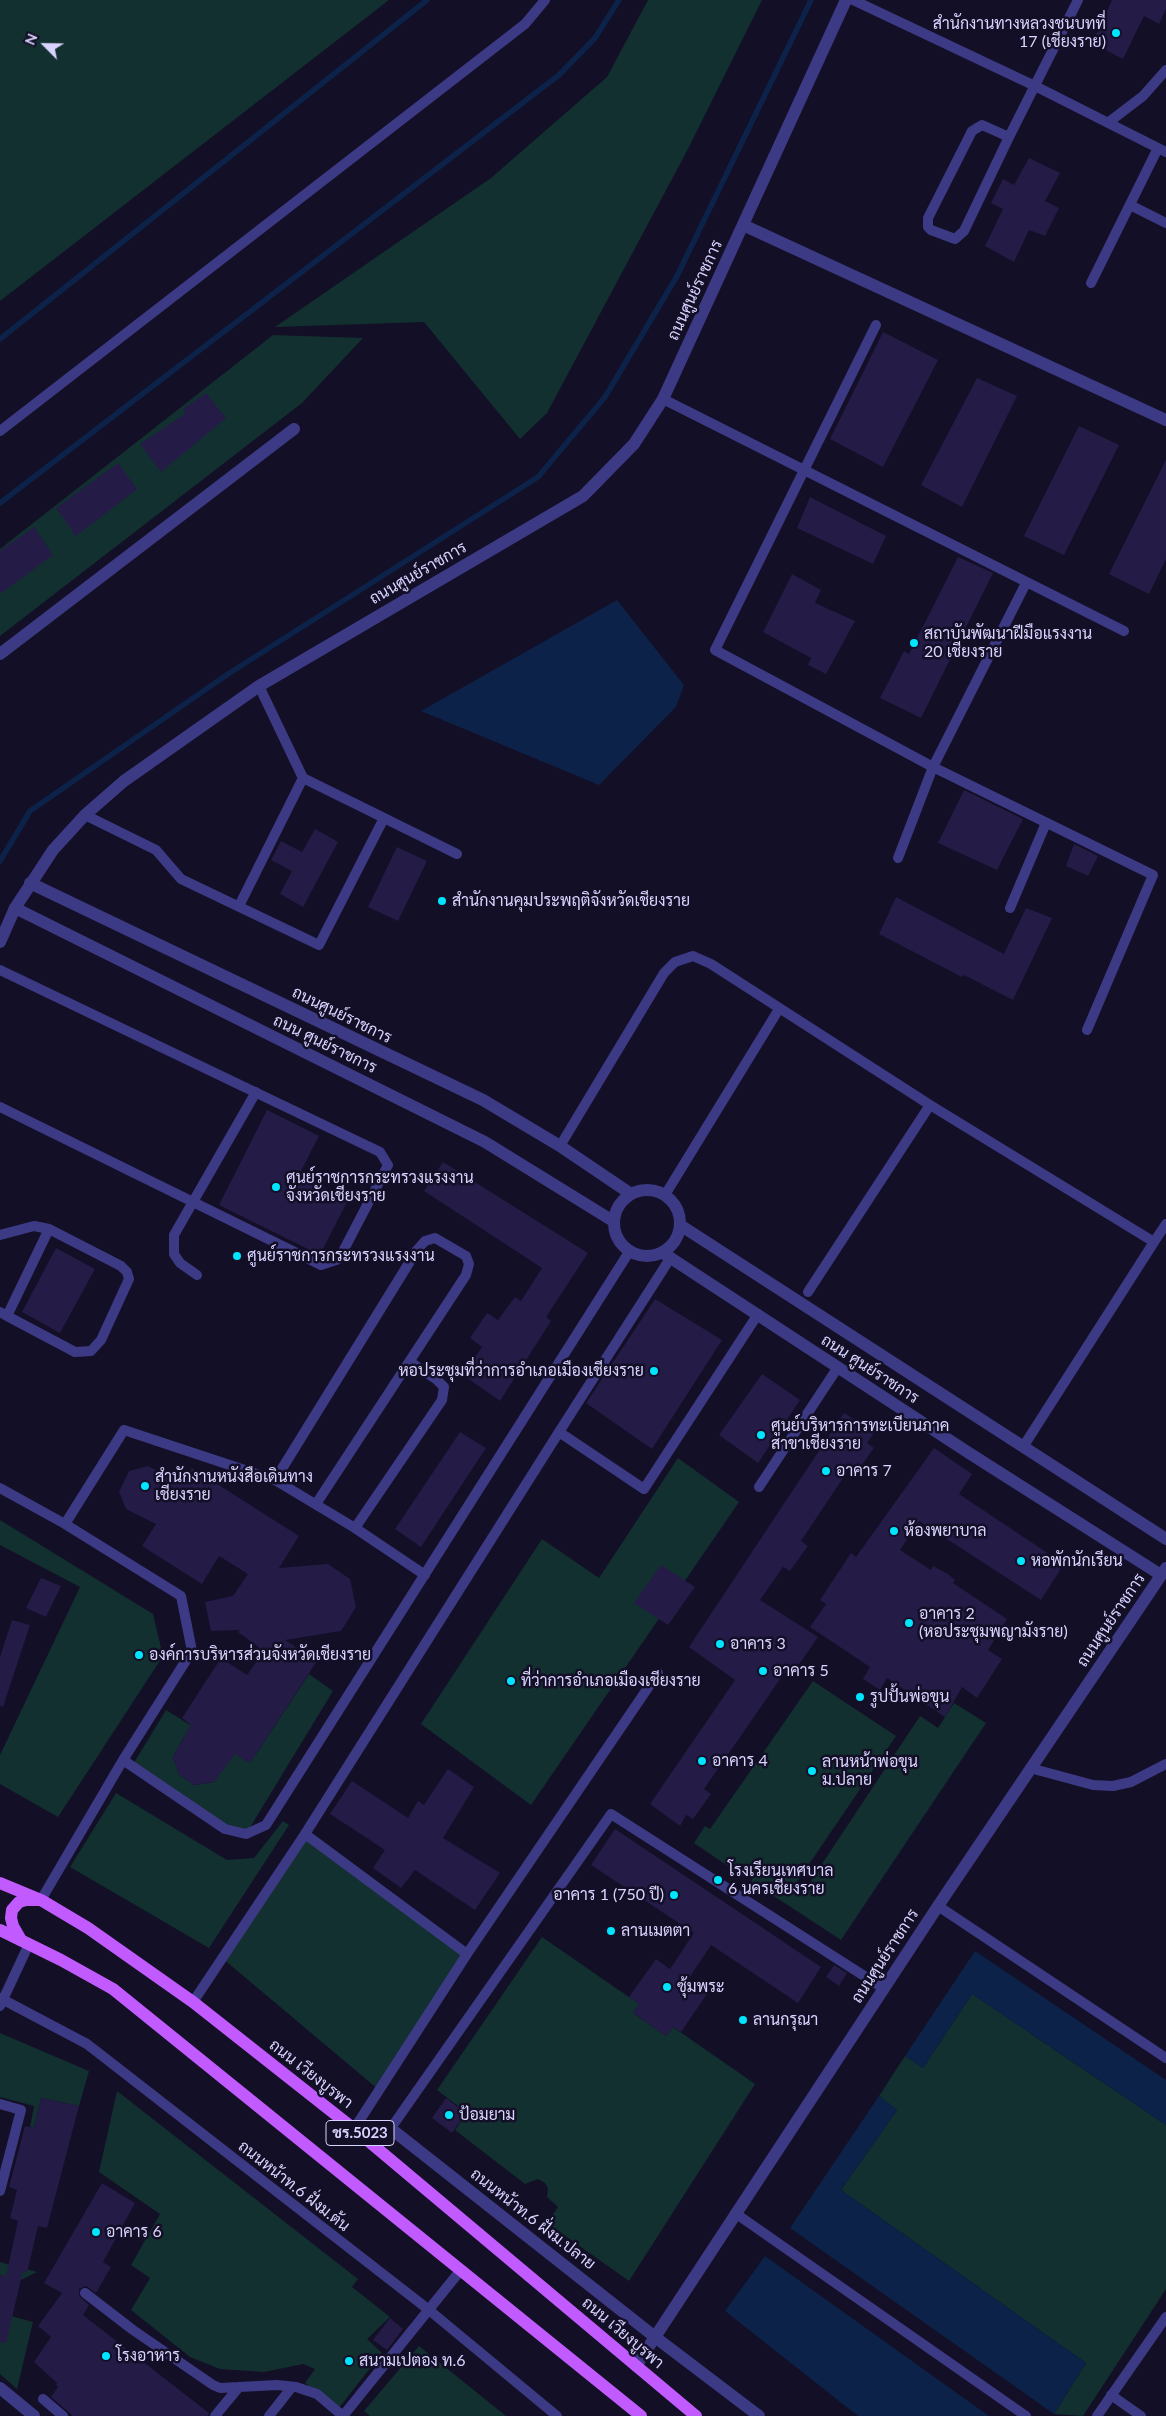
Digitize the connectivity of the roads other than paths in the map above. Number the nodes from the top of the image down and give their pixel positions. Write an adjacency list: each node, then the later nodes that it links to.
1 (545, 0): 18 (lane)
2 (846, 0): 12 (street, ถนนศูนย์ราชการ)
3 (852, 0): 6 (lane)
4 (1078, 0): 6 (lane)
5 (1166, 70): 7 (lane)
6 (1036, 86): 7 (lane); 8 (lane)
7 (1109, 122): 9 (lane)
8 (1009, 137): 8 (lane)
9 (1162, 150): 10 (lane)
10 (1130, 204): 11 (lane); 13 (lane)
11 (1166, 223)
12 (743, 225): 15 (street, ถนนศูนย์ราชการ); 16 (street)
13 (1090, 283)
14 (876, 325): 19 (lane)
15 (663, 399): 19 (lane); 23 (street, ถนนศูนย์ราชการ)
16 (1166, 420)
17 (294, 429): 22 (street)
18 (0, 431)
19 (804, 470): 20 (lane); 24 (lane)
20 (1026, 583): 21 (lane); 24 (lane)
21 (1124, 631)
22 (0, 654)
23 (259, 686): 25 (lane); 26 (street, ถนนศูนย์ราชการ)
24 (933, 768): 28 (lane); 30 (lane)
25 (303, 778): 27 (lane); 32 (lane)
26 (85, 815): 31 (street, ถนนศูนย์ราชการ); 32 (lane)
27 (384, 818): 29 (lane); 32 (lane)
28 (1046, 823): 34 (lane); 38 (lane)
29 (457, 854)
30 (898, 858)
31 (30, 883): 33 (street, ถนนศูนย์ราชการ); 42 (street, ถนนศูนย์ราชการ)
32 (239, 906)
33 (15, 908): 35 (street, ถนนศูนย์ราชการ); 46 (street, ถนน ศูนย์ราชการ)
34 (1010, 908)
35 (0, 942)
36 (0, 970): 39 (lane)
37 (779, 1009): 40 (lane); 42 (lane); 44 (lane)
38 (1087, 1030)
39 (256, 1092): 45 (lane); 45 (lane)
40 (930, 1105): 51 (lane); 55 (lane)
41 (0, 1107): 45 (lane)
42 (560, 1146): 43 (street, ถนนศูนย์ราชการ)
43 (631, 1194): 44 (street); 46 (street)
44 (665, 1195): 48 (street)
45 (193, 1202): 54 (lane)
46 (613, 1221): 52 (street)
47 (1166, 1224): 51 (lane)
48 (680, 1225): 53 (street); 61 (street, ถนน ศูนย์ราชการ)
49 (49, 1229): 50 (lane); 56 (lane); 56 (lane)
50 (0, 1235)
51 (1154, 1242): 61 (lane)
52 (629, 1252): 53 (street); 70 (lane)
53 (667, 1255): 57 (street, ถนน ศูนย์ราชการ); 60 (lane)
54 (197, 1275)
55 (808, 1292)
56 (4, 1314)
57 (758, 1314): 59 (street, ถนน ศูนย์ราชการ); 60 (lane)
58 (410, 1362): 62 (lane); 65 (lane); 67 (lane)
59 (838, 1367): 63 (lane); 69 (street, ถนน ศูนย์ราชการ)
60 (559, 1432): 75 (lane)
61 (1023, 1447): 68 (street, ถนน ศูนย์ราชการ)
62 (275, 1480): 65 (lane); 66 (lane)
63 (759, 1487)
64 (0, 1488): 66 (lane)
65 (316, 1504): 67 (lane)
66 (65, 1524): 72 (lane)
67 (355, 1528): 70 (lane)
68 (1166, 1539)
69 (1164, 1572): 74 (street, ถนนศูนย์ราชการ)
70 (425, 1575): 72 (lane)
71 (658, 1673): 81 (lane)
72 (123, 1760): 77 (lane)
73 (1166, 1764): 74 (lane)
74 (1030, 1768): 78 (street, ถนนศูนย์ราชการ)
75 (305, 1834): 81 (lane); 84 (lane)
76 (0, 1883): 77 (main road, ถนน เวียงบูรพา / ชร.5023)
77 (41, 1900): 80 (main road); 84 (main road, ถนน เวียงบูรพา / ชร.5023)
78 (938, 1906): 82 (street, ถนนศูนย์ราชการ); 85 (lane)
79 (0, 1930): 80 (main road, ชร.5023)
80 (25, 1942): 83 (lane); 92 (main road, ชร.5023)
81 (467, 1954): 88 (lane)
82 (883, 1988): 87 (lane); 91 (street, ถนนศูนย์ราชการ)
83 (1, 2001): 94 (lane, ถนนหน้าท.6 ฝั่งม.ต้น)
84 (193, 2002): 88 (main road, ถนน เวียงบูรพา / ชร.5023)
85 (1166, 2058)
86 (0, 2104): 90 (lane)
87 (390, 2128): 89 (lane); 96 (street, ถนนหน้าท.6 ฝั่งม.ปลาย)
88 (354, 2129): 89 (main road, ถนน เวียงบูรพา / ชร.5023)
89 (377, 2148): 97 (main road, ถนน เวียงบูรพา / ชร.5023)
90 (0, 2191)
91 (735, 2213): 96 (street, ถนนศูนย์ราชการ); 112 (lane)
92 (460, 2271): 94 (lane); 109 (main road, ชร.5023)
93 (85, 2293): 98 (lane)
94 (429, 2310): 107 (lane); 108 (lane, ถนนหน้าท.6 ฝั่งม.ต้น)
95 (1166, 2317): 101 (lane)
96 (654, 2337): 97 (street, ถนนศูนย์ราชการ); 111 (street, ถนนหน้าท.6 ฝั่งม.ปลาย)
97 (636, 2366): 110 (main road, ถนน เวียงบูรพา / ชร.5023)
98 (239, 2387): 99 (lane); 105 (lane)
99 (292, 2387): 106 (lane); 107 (lane)
100 (0, 2388): 103 (street)
101 (1111, 2396): 113 (lane); 114 (lane)
102 (43, 2399): 104 (lane)
103 (34, 2416)
104 (63, 2416)
105 (215, 2416)
106 (269, 2416)
107 (343, 2416)
108 (557, 2416)
109 (641, 2416)
110 (696, 2416)
111 (759, 2416)
112 (1026, 2416)
113 (1097, 2416)
114 (1141, 2416)

